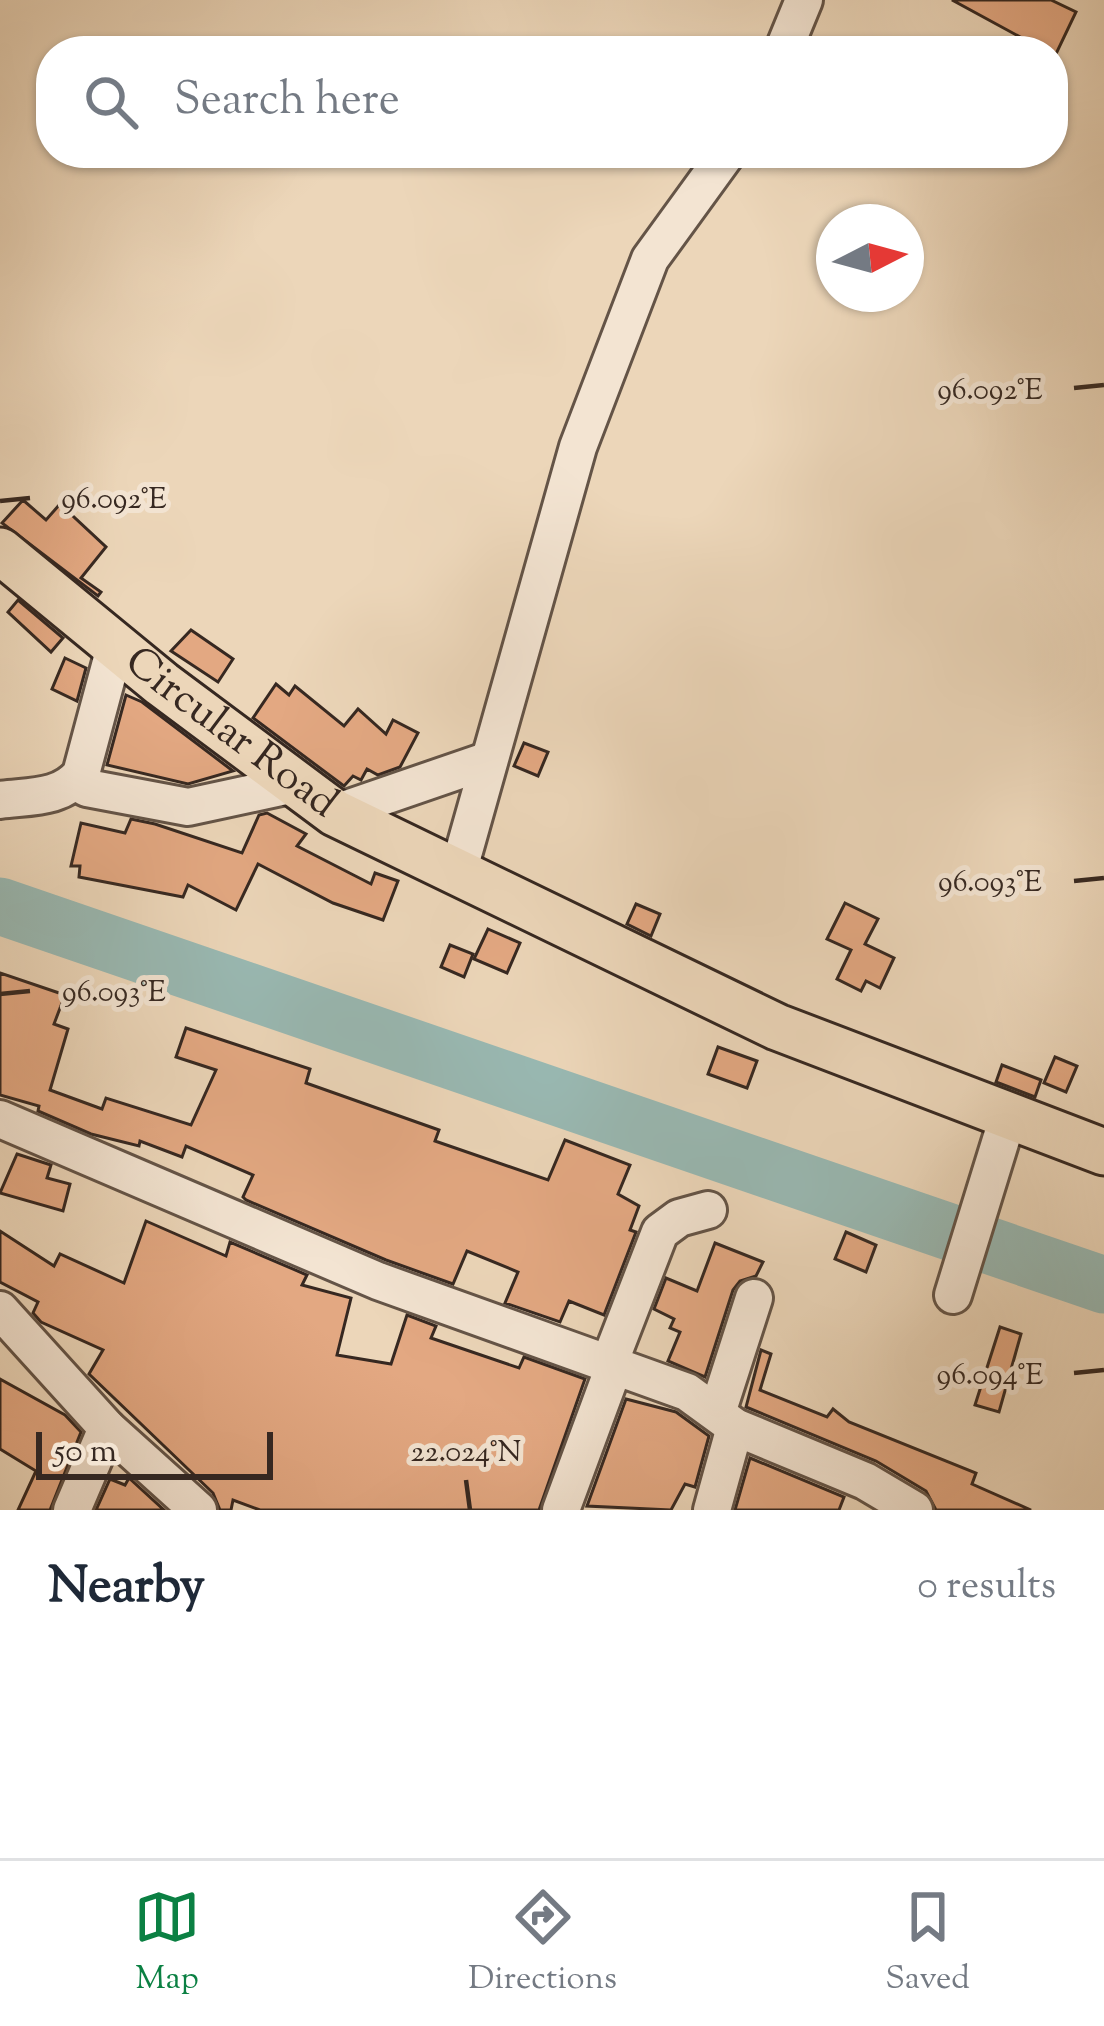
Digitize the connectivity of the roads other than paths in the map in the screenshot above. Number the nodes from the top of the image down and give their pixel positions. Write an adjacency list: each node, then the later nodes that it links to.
1 (804, 0): 2 (street)
2 (789, 36)
3 (716, 168): 6 (street)
4 (0, 551): 5 (main road, Circular Road)
5 (115, 647): 7 (street); 8 (main road, Circular Road)
6 (489, 760): 10 (street); 11 (street)
7 (75, 781): 8 (street); 9 (street)
8 (295, 784): 10 (main road, Circular Road)
9 (0, 800)
10 (335, 813): 11 (main road, Circular Road)
11 (468, 881): 12 (main road, Circular Road)
12 (1008, 1117): 14 (main road, Circular Road); 16 (street)
13 (0, 1119): 19 (street)
14 (1104, 1152)
15 (708, 1210): 19 (street)
16 (952, 1295)
17 (754, 1298): 20 (street)
18 (0, 1310): 21 (street)
19 (613, 1363): 20 (street); 25 (street)
20 (726, 1420): 22 (street); 26 (street)
21 (106, 1428): 23 (street); 24 (street)
22 (858, 1495): 27 (street)
23 (72, 1510)
24 (198, 1510)
25 (561, 1510)
26 (712, 1510)
27 (914, 1510)

